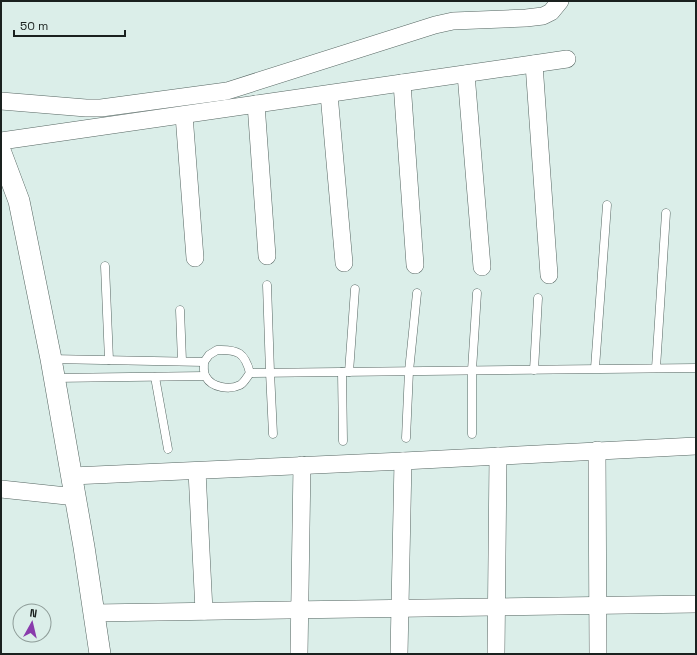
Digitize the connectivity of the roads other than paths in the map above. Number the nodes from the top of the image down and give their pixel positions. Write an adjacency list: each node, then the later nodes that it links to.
1 (560, 1): 7 (street)
2 (568, 59): 3 (street)
3 (534, 64): 4 (street); 20 (street)
4 (466, 74): 5 (street); 19 (street)
5 (402, 83): 6 (street); 17 (street)
6 (329, 94): 8 (street); 16 (street)
7 (1, 101)
8 (256, 104): 9 (street); 14 (street)
9 (184, 115): 10 (street); 15 (street)
10 (1, 141)
11 (1, 153): 30 (street)
12 (607, 205): 31 (lane)
13 (666, 213): 32 (lane)
14 (267, 256)
15 (194, 258)
16 (344, 263)
17 (415, 265)
18 (105, 266): 27 (lane)
19 (482, 267)
20 (550, 275)
21 (267, 285): 37 (lane)
22 (355, 289): 38 (lane)
23 (417, 292): 36 (lane)
24 (477, 293): 34 (lane)
25 (538, 298): 35 (lane)
26 (180, 310): 28 (lane)
27 (109, 360): 28 (lane); 30 (lane)
28 (182, 361): 29 (lane)
29 (204, 362): 39 (lane); 40 (lane)
30 (53, 368): 41 (lane); 53 (street)
31 (596, 368): 32 (lane); 35 (lane)
32 (656, 368): 33 (lane)
33 (696, 368)
34 (472, 370): 35 (lane); 36 (lane); 43 (lane)
35 (534, 370)
36 (409, 371): 38 (lane); 44 (lane)
37 (270, 372): 38 (lane); 39 (lane); 42 (lane)
38 (346, 372): 45 (lane)
39 (250, 373): 40 (lane)
40 (205, 376): 41 (lane)
41 (155, 377): 47 (lane)
42 (273, 434)
43 (472, 434)
44 (406, 438)
45 (343, 441)
46 (696, 446): 48 (street)
47 (168, 449)
48 (597, 450): 49 (street); 57 (street)
49 (498, 456): 50 (street); 58 (street)
50 (403, 461): 51 (street); 59 (street)
51 (302, 465): 52 (street); 60 (street)
52 (197, 471): 53 (street); 61 (street)
53 (72, 476): 55 (street)
54 (1, 489): 55 (street)
55 (76, 497): 62 (street)
56 (696, 604): 57 (street)
57 (598, 605): 58 (street); 67 (street)
58 (496, 607): 59 (street); 66 (street)
59 (399, 608): 60 (street); 65 (street)
60 (300, 610): 61 (street); 64 (street)
61 (204, 611): 62 (street)
62 (94, 613): 63 (street)
63 (100, 654)
64 (299, 654)
65 (399, 654)
66 (496, 654)
67 (598, 654)

